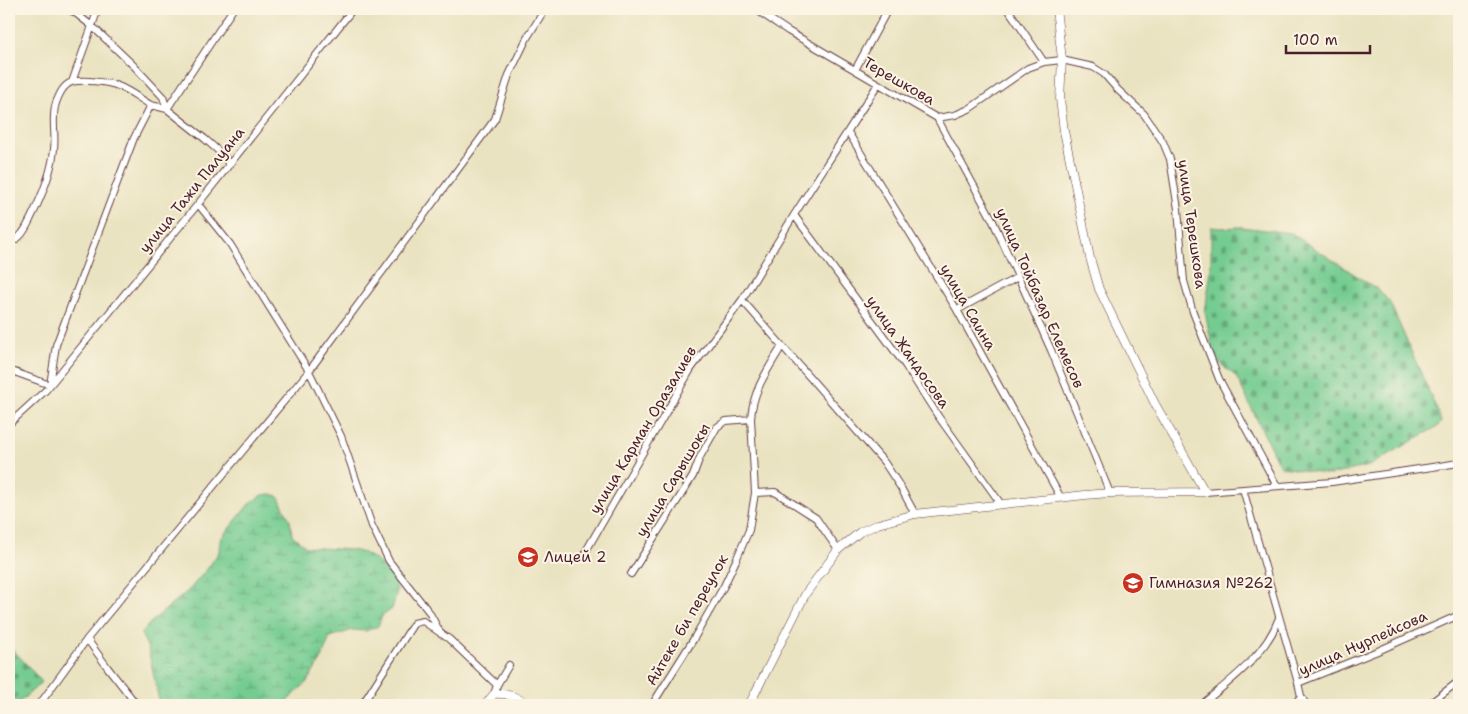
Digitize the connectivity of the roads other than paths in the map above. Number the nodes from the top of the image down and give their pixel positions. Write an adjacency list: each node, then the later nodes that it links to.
1 (10, 9): 11 (street)
2 (67, 9): 12 (street)
3 (98, 9): 12 (street)
4 (233, 9): 19 (street)
5 (353, 9): 22 (street, улица Тажи Палуана)
6 (545, 9): 31 (street)
7 (755, 9): 15 (street, Терешкова)
8 (888, 9): 15 (street)
9 (1008, 9): 14 (street)
10 (1056, 9): 13 (street)
11 (9, 14)
12 (92, 26): 16 (street); 19 (street)
13 (1062, 60): 14 (street, Терешкова); 36 (street, улица Терешкова); 38 (street)
14 (1044, 62): 20 (street, Терешкова)
15 (855, 70): 17 (street, Терешкова)
16 (72, 82): 18 (street); 25 (street)
17 (878, 84): 20 (street, Терешкова); 21 (street, улица Карман Оразалиев)
18 (151, 104): 19 (street); 32 (street)
19 (167, 110): 22 (street)
20 (937, 118): 26 (street, улица Тойбазар Елемесов)
21 (848, 132): 24 (street, улица Карман Оразалиев); 28 (street, улица Саина)
22 (228, 163): 23 (street, улица Тажи Палуана)
23 (198, 204): 31 (street); 32 (street, улица Тажи Палуана)
24 (794, 215): 27 (street, улица Карман Оразалиев); 42 (street, улица Жандосова)
25 (9, 242)
26 (1018, 277): 28 (street); 40 (street, улица Тойбазар Елемесов)
27 (742, 300): 29 (street); 45 (street, улица Карман Оразалиев)
28 (957, 310): 41 (street, улица Саина)
29 (782, 346): 33 (street, Айтеке би переулок); 43 (street)
30 (9, 370): 32 (street)
31 (309, 371): 49 (street); 50 (street)
32 (50, 385): 34 (street, улица Тажи Палуана)
33 (751, 419): 39 (street, Айтеке би переулок); 46 (street, улица Сарышокы)
34 (9, 424)
35 (1459, 462): 36 (street)
36 (1277, 486): 37 (street)
37 (1243, 489): 38 (street); 48 (street)
38 (1205, 492): 40 (street)
39 (755, 493): 44 (street); 62 (street, Айтеке би переулок)
40 (1110, 493): 41 (street)
41 (1061, 498): 42 (street)
42 (1001, 504): 43 (street)
43 (915, 514): 44 (street)
44 (838, 550): 63 (street)
45 (586, 551)
46 (631, 574)
47 (1459, 615): 53 (street, улица Нурпейсова)
48 (1280, 618): 53 (street); 64 (street)
49 (441, 634): 54 (street); 59 (street)
50 (88, 639): 57 (street); 58 (street)
51 (508, 665): 54 (street)
52 (1459, 681): 67 (street)
53 (1298, 683): 56 (street, улица Нурпейсова)
54 (497, 685): 55 (street)
55 (494, 694): 60 (street); 61 (street)
56 (1301, 696): 65 (street, улица Нурпейсова); 66 (street)
57 (39, 705)
58 (137, 705)
59 (362, 705)
60 (485, 705)
61 (528, 705)
62 (652, 705)
63 (749, 705)
64 (1202, 705)
65 (1294, 705)
66 (1306, 705)
67 (1428, 705)

